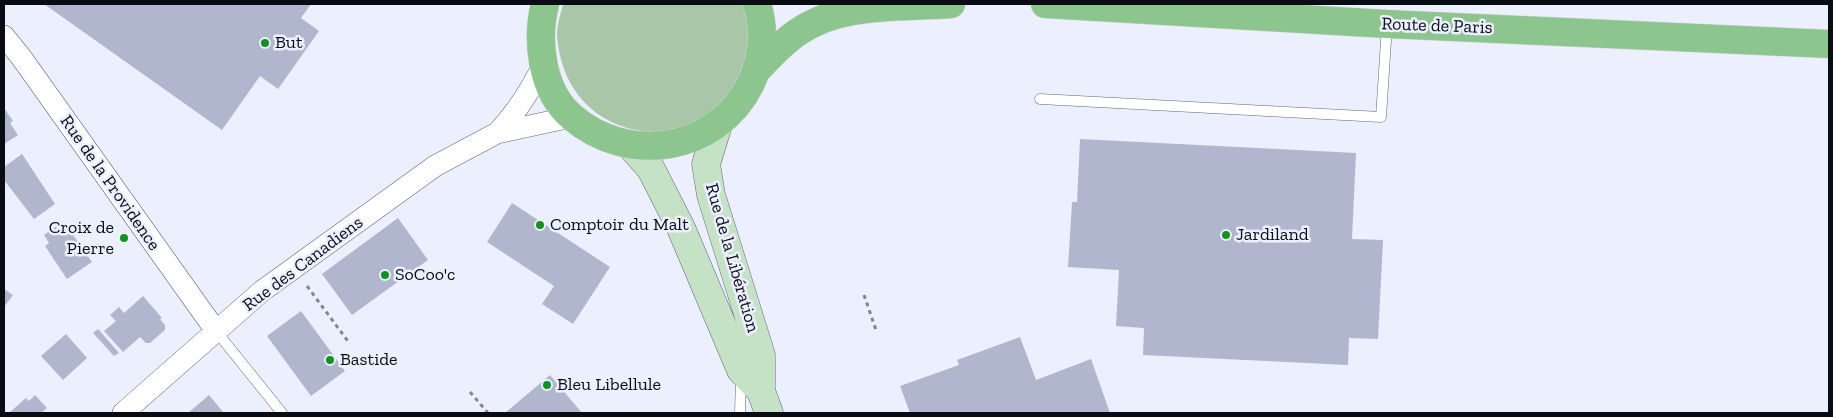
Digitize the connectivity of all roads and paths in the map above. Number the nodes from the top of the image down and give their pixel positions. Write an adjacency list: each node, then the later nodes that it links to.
1 (545, 4): 8 (main road)
2 (757, 4): 9 (main road)
3 (951, 4): 9 (main road)
4 (1045, 4): 5 (main road, Route de Paris)
5 (1387, 24): 7 (main road, Route de Paris); 10 (lane)
6 (4, 36): 18 (street, Rue de la Providence)
7 (1829, 44)
8 (544, 64): 11 (main road); 13 (street, Rue des Canadiens)
9 (758, 69): 12 (main road)
10 (1040, 99)
11 (571, 117): 13 (street, Rue des Canadiens); 14 (main road)
12 (718, 125): 14 (main road); 22 (main road, Rue de la Libération)
13 (496, 133): 15 (street, Rue des Canadiens)
14 (630, 145): 20 (main road, Rue de la Libération)
15 (294, 268): 18 (street, Rue des Canadiens); 19 (path)
16 (864, 295): 17 (path)
17 (876, 330)
18 (216, 331): 23 (street, Rue des Canadiens); 24 (lane)
19 (350, 344)
20 (741, 370): 22 (main road, Rue de la Libération); 26 (lane)
21 (470, 392): 25 (path)
22 (765, 402)
23 (122, 413)
24 (282, 413)
25 (488, 413)
26 (740, 413)

